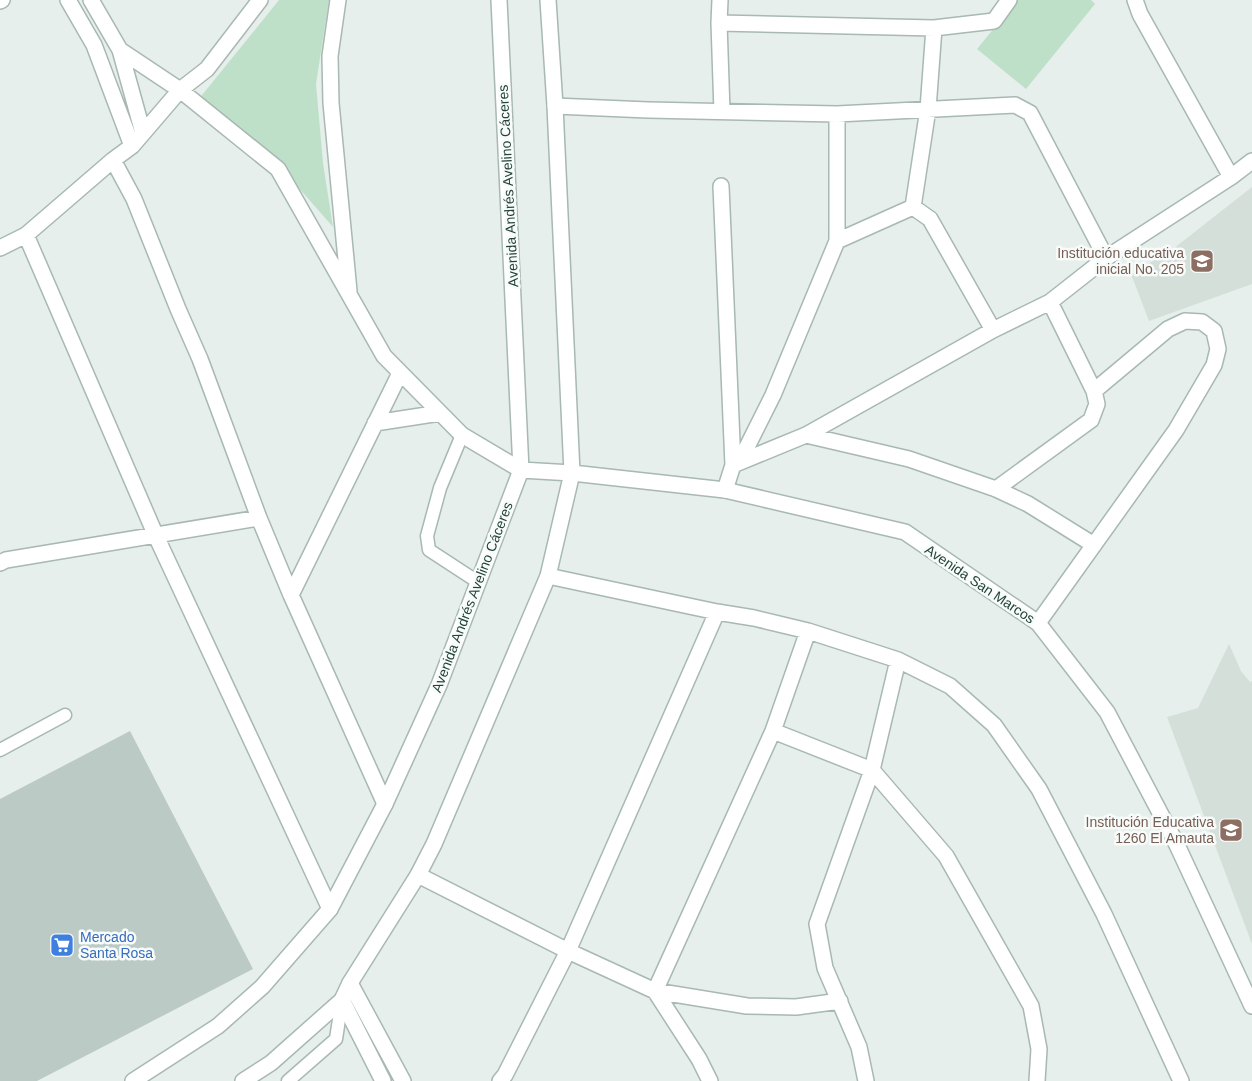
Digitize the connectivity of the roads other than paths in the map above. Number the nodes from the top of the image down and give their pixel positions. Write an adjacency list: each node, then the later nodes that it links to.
1 (68, 0): 19 (street)
2 (91, 0): 12 (street)
3 (260, 0): 13 (street)
4 (338, 0): 29 (street)
5 (499, 0): 39 (street, Avenida Andrés Avelino Cáceres)
6 (548, 0): 14 (street)
7 (720, 0): 10 (street)
8 (1008, 0): 11 (street)
9 (1135, 0): 22 (street)
10 (719, 23): 11 (street); 16 (street)
11 (934, 28): 15 (street)
12 (120, 50): 13 (street); 18 (street)
13 (180, 90): 18 (street); 29 (street)
14 (555, 106): 16 (street); 40 (street)
15 (928, 109): 17 (street); 24 (street); 28 (street)
16 (722, 112): 17 (street)
17 (837, 114): 26 (street)
18 (144, 134): 19 (street)
19 (132, 146): 20 (street)
20 (113, 160): 25 (street); 43 (street)
21 (1252, 161): 22 (street)
22 (1231, 177): 28 (street)
23 (721, 186): 38 (street)
24 (913, 207): 26 (street); 31 (street)
25 (26, 235): 27 (street); 44 (street)
26 (837, 240): 38 (street)
27 (0, 248)
28 (1106, 258): 30 (street)
29 (349, 297): 32 (street)
30 (1050, 302): 31 (street); 33 (street)
31 (993, 330): 36 (street)
32 (400, 373): 34 (street); 35 (street)
33 (1094, 391): 41 (street); 45 (street)
34 (440, 413): 35 (street); 37 (street)
35 (375, 423): 49 (street)
36 (806, 434): 38 (street); 41 (street)
37 (462, 435): 39 (street); 48 (lane)
38 (733, 466): 42 (street)
39 (522, 470): 40 (street, Avenida San Marcos); 48 (street, Avenida Andrés Avelino Cáceres)
40 (572, 473): 42 (street, Avenida San Marcos); 47 (street)
41 (996, 489): 45 (street)
42 (725, 490): 51 (street, Avenida San Marcos)
43 (259, 518): 44 (street); 49 (street)
44 (156, 536): 46 (street); 60 (street)
45 (1094, 545): 51 (street)
46 (2, 556)
47 (548, 576): 50 (street); 59 (street)
48 (478, 582): 58 (street, Avenida Andrés Avelino Cáceres)
49 (291, 595): 58 (street)
50 (718, 612): 52 (street); 61 (street)
51 (1038, 623): 66 (street, Avenida San Marcos)
52 (808, 631): 53 (street); 55 (street)
53 (898, 660): 57 (street); 76 (street)
54 (65, 715): 56 (lane)
55 (773, 731): 57 (street); 63 (street)
56 (0, 750)
57 (872, 770): 65 (street); 75 (street)
58 (385, 804): 60 (street, Avenida Andrés Avelino Cáceres)
59 (418, 875): 61 (street); 62 (street)
60 (330, 909): 68 (street, Avenida Andrés Avelino Cáceres)
61 (568, 951): 63 (street); 67 (street)
62 (350, 983): 64 (street); 72 (street)
63 (655, 991): 65 (street); 73 (street)
64 (342, 1000): 69 (street); 70 (lane); 71 (street)
65 (840, 1001): 74 (street)
66 (1252, 1006)
67 (506, 1079)
68 (133, 1081)
69 (243, 1081)
70 (288, 1081)
71 (383, 1081)
72 (402, 1081)
73 (710, 1081)
74 (866, 1081)
75 (1037, 1081)
76 (1181, 1081)

